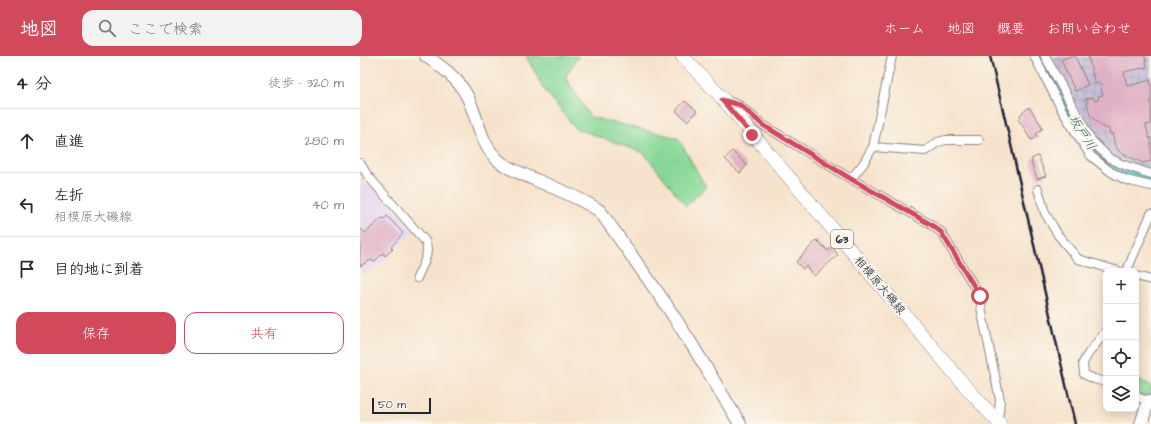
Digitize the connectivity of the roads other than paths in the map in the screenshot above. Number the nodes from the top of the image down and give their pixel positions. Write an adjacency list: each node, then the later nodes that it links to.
1 (426, 56): 25 (street)
2 (682, 56): 6 (main road, 相模原大磯線 / 63)
3 (892, 56): 8 (street)
4 (1034, 56): 12 (street)
5 (1046, 56): 10 (street)
6 (722, 100): 11 (street); 24 (main road, 相模原大磯線 / 63)
7 (979, 140): 8 (street)
8 (873, 147): 11 (street)
9 (360, 163): 18 (street)
10 (1151, 174)
11 (851, 179): 24 (street)
12 (1151, 186)
13 (1038, 189): 15 (street)
14 (1151, 214): 16 (street)
15 (1108, 268)
16 (1128, 268)
17 (1139, 277): 19 (street)
18 (417, 278)
19 (1151, 280)
20 (1103, 335): 21 (street)
21 (1103, 381)
22 (1139, 397): 23 (street)
23 (1150, 402): 26 (street)
24 (999, 423)
25 (740, 424)
26 (1141, 424)

